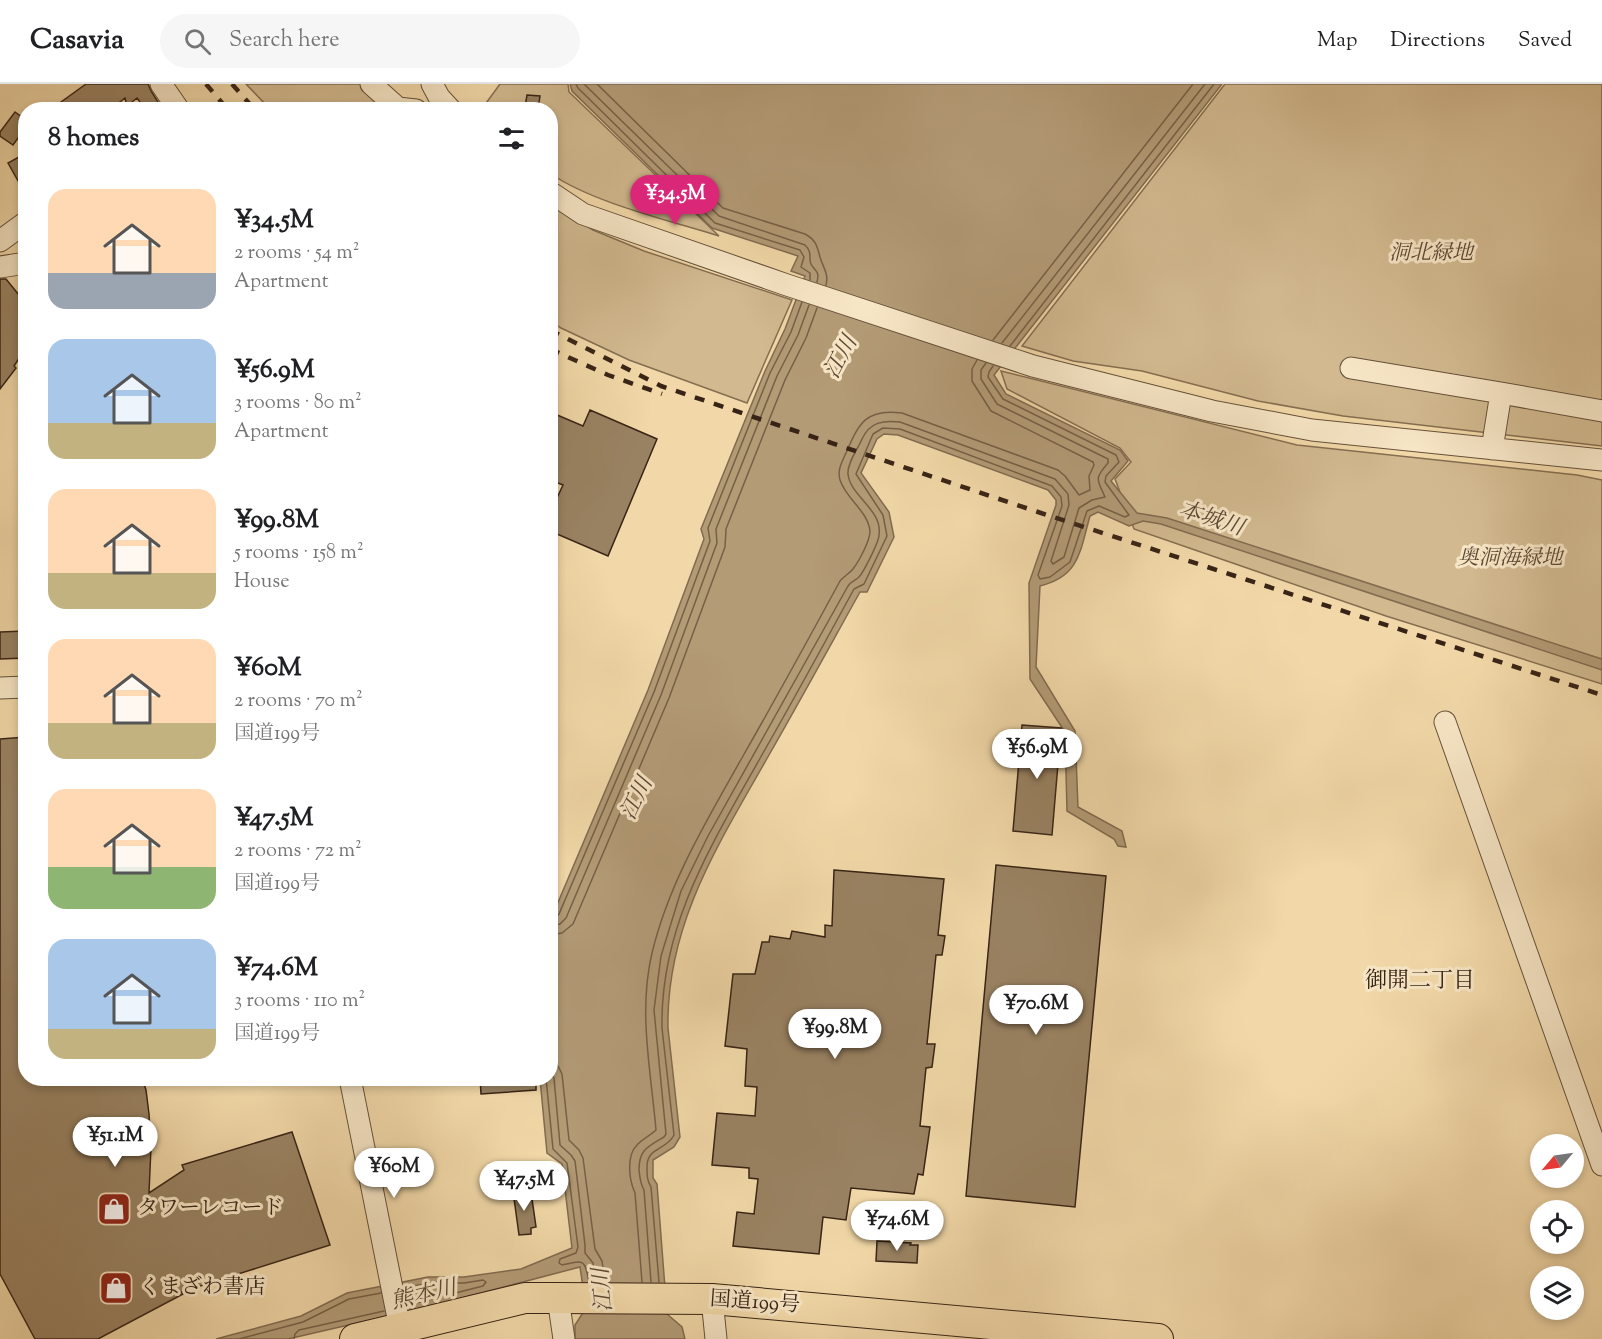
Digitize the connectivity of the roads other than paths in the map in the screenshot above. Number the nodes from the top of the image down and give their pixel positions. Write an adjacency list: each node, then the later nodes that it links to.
1 (161, 84): 3 (street)
2 (371, 84): 4 (street)
3 (173, 102)
4 (390, 102)
5 (558, 197): 13 (street)
6 (18, 228): 7 (street)
7 (0, 241)
8 (18, 264): 9 (street)
9 (0, 267)
10 (1351, 368): 11 (street)
11 (1501, 393): 12 (street); 13 (street)
12 (1602, 411)
13 (1492, 448): 14 (street)
14 (1602, 460)
15 (18, 687): 16 (street)
16 (0, 688)
17 (1445, 722): 19 (street)
18 (352, 1086): 22 (street)
19 (1602, 1165)
20 (564, 1298): 21 (highway, 国道199号); 22 (highway, 国道199号); 24 (street)
21 (706, 1299): 25 (street); 26 (highway, 国道199号)
22 (400, 1328): 23 (highway, 国道199号)
23 (355, 1339)
24 (564, 1339)
25 (716, 1339)
26 (1158, 1339)

